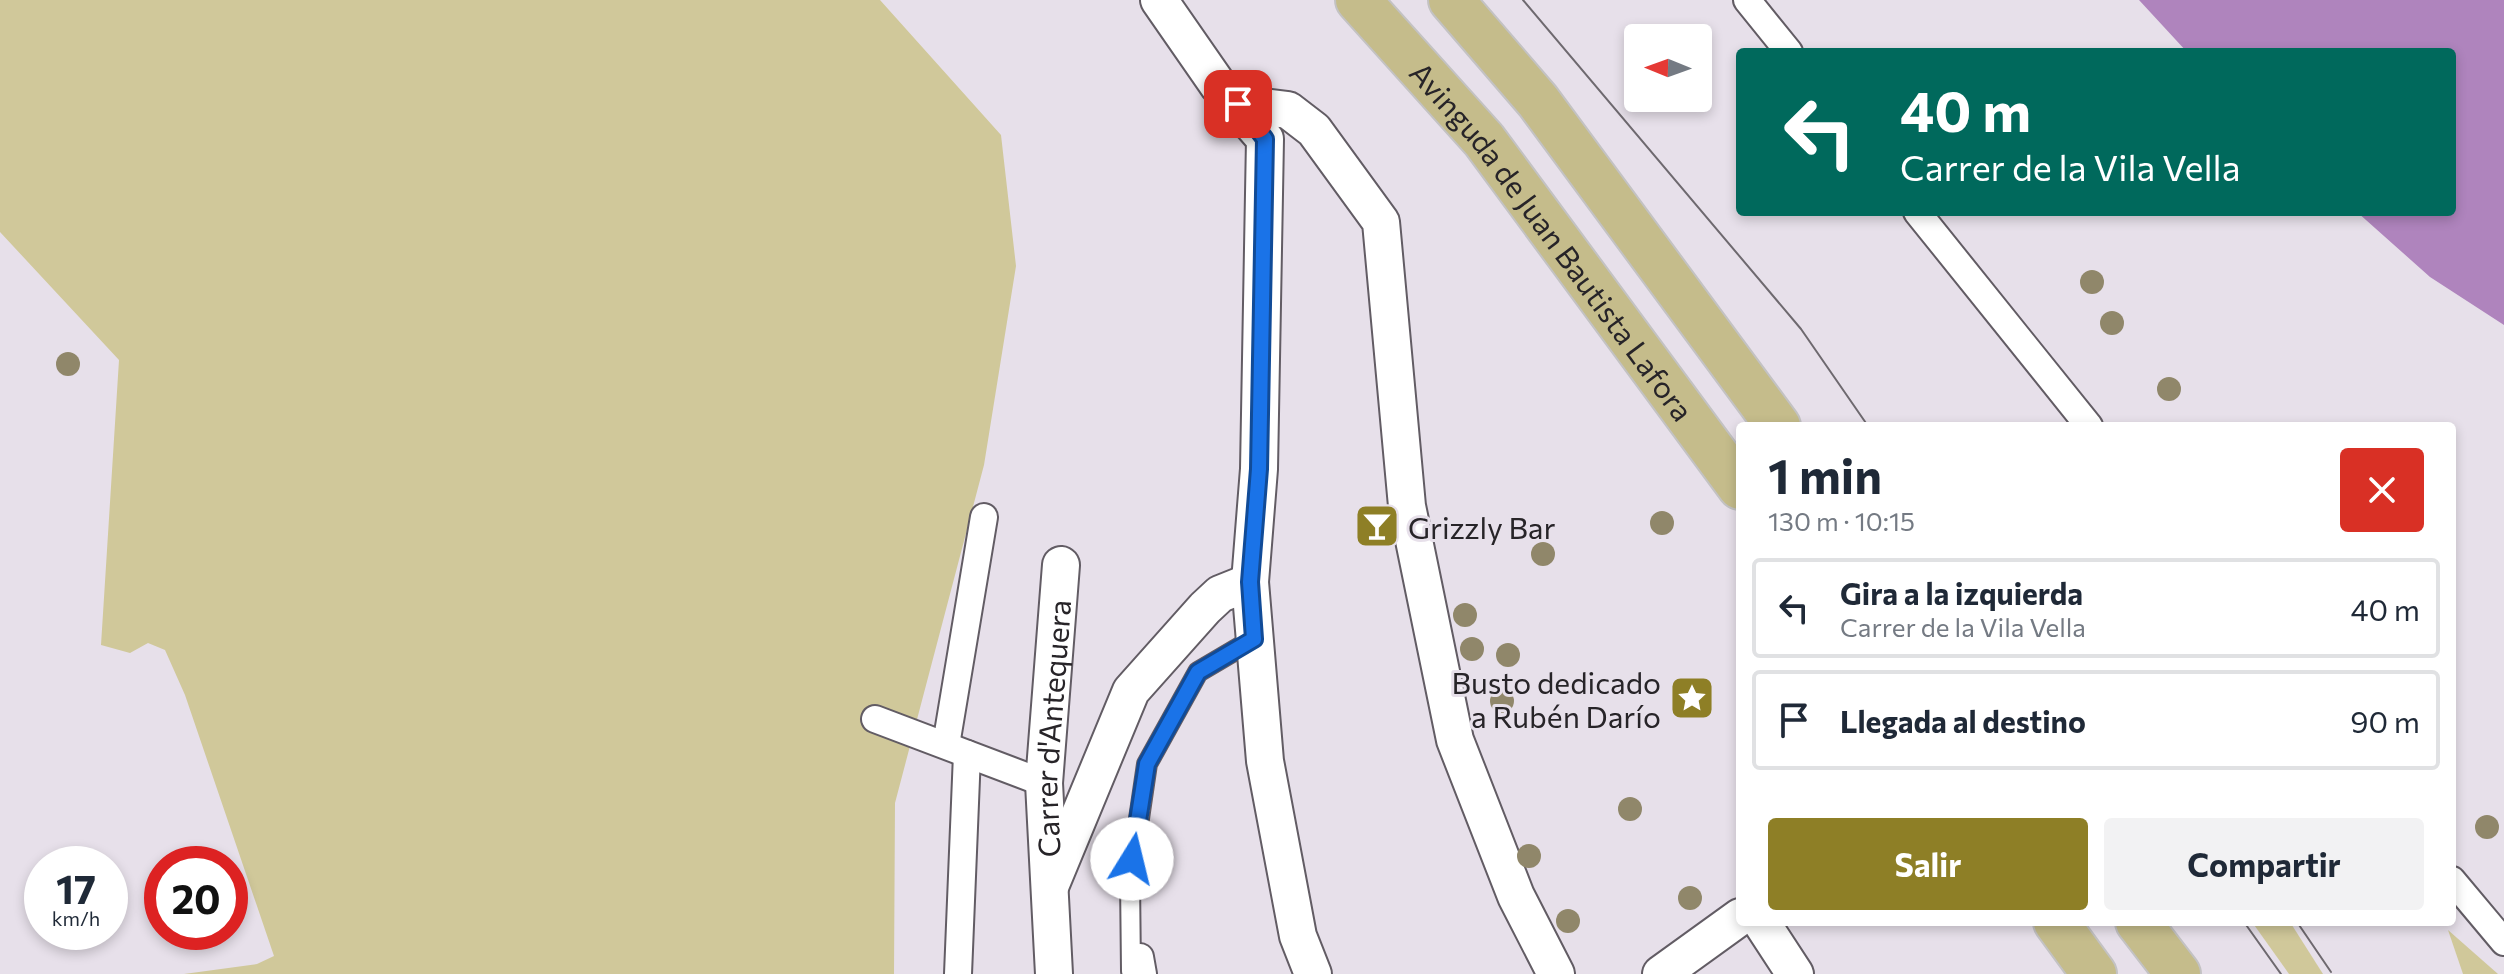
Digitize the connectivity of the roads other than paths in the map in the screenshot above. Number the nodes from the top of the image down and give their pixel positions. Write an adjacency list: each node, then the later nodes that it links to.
1 (1159, 0): 6 (street)
2 (1358, 0): 10 (main road, Avinguda de Juan Bautista Lafora)
3 (1451, 0): 8 (main road)
4 (1747, 0): 5 (street)
5 (1786, 48)
6 (1238, 104): 13 (street); 29 (street)
7 (1920, 216): 9 (street)
8 (1775, 422)
9 (2086, 422)
10 (1736, 482)
11 (984, 517): 16 (street)
12 (1061, 565): 17 (street, Carrer d'Antequera)
13 (1250, 582): 14 (street); 19 (street)
14 (1254, 639): 25 (lane); 28 (street)
15 (875, 719): 16 (street)
16 (957, 750): 17 (street); 26 (street)
17 (1044, 783): 19 (street, Carrer d'Antequera)
18 (2456, 885): 24 (street)
19 (1047, 893): 27 (street, Carrer d'Antequera)
20 (1736, 920): 30 (street)
21 (1764, 926): 31 (street)
22 (2059, 926): 32 (main road)
23 (2141, 926): 33 (main road)
24 (2504, 942)
25 (1136, 965)
26 (958, 974)
27 (1054, 974)
28 (1313, 974)
29 (1556, 974)
30 (1661, 974)
31 (1795, 974)
32 (2094, 974)
33 (2178, 974)

